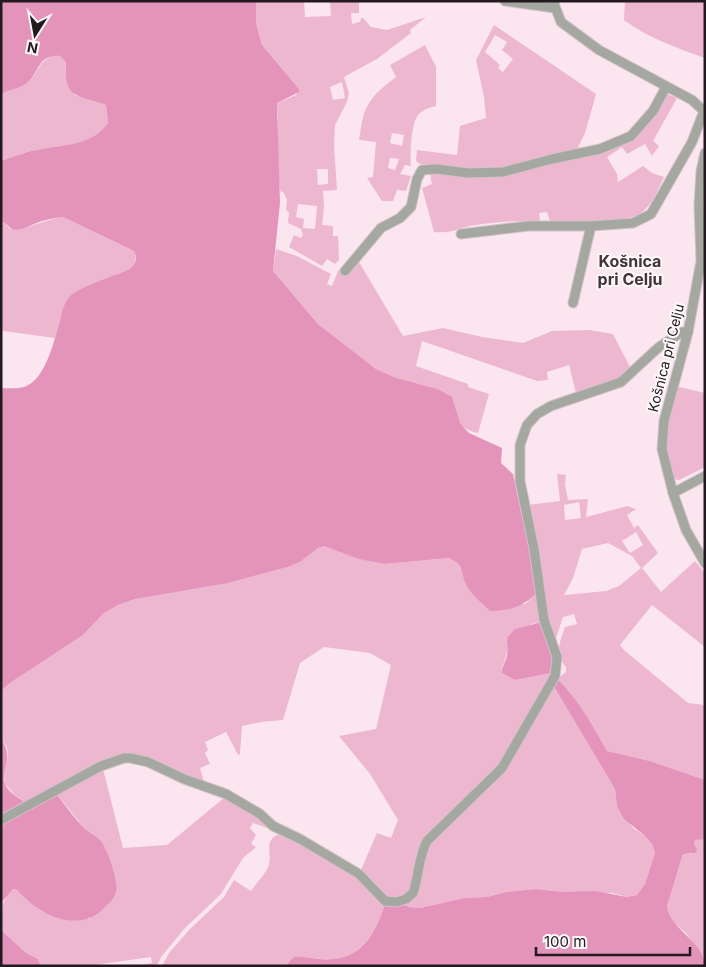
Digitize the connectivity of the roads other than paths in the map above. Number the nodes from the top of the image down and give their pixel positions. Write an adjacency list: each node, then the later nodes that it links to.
1 (506, 1): 2 (street)
2 (554, 5): 3 (street)
3 (666, 87): 4 (street); 9 (street)
4 (704, 111): 7 (street)
5 (705, 153): 6 (street, Košnica pri Celju)
6 (702, 187): 11 (street, Košnica pri Celju)
7 (591, 226): 8 (street); 10 (street)
8 (461, 234)
9 (345, 271)
10 (573, 303)
11 (688, 332): 13 (street, Košnica pri Celju); 15 (street)
12 (705, 476): 13 (street)
13 (673, 493): 14 (street, Košnica pri Celju)
14 (703, 557)
15 (1, 820)

